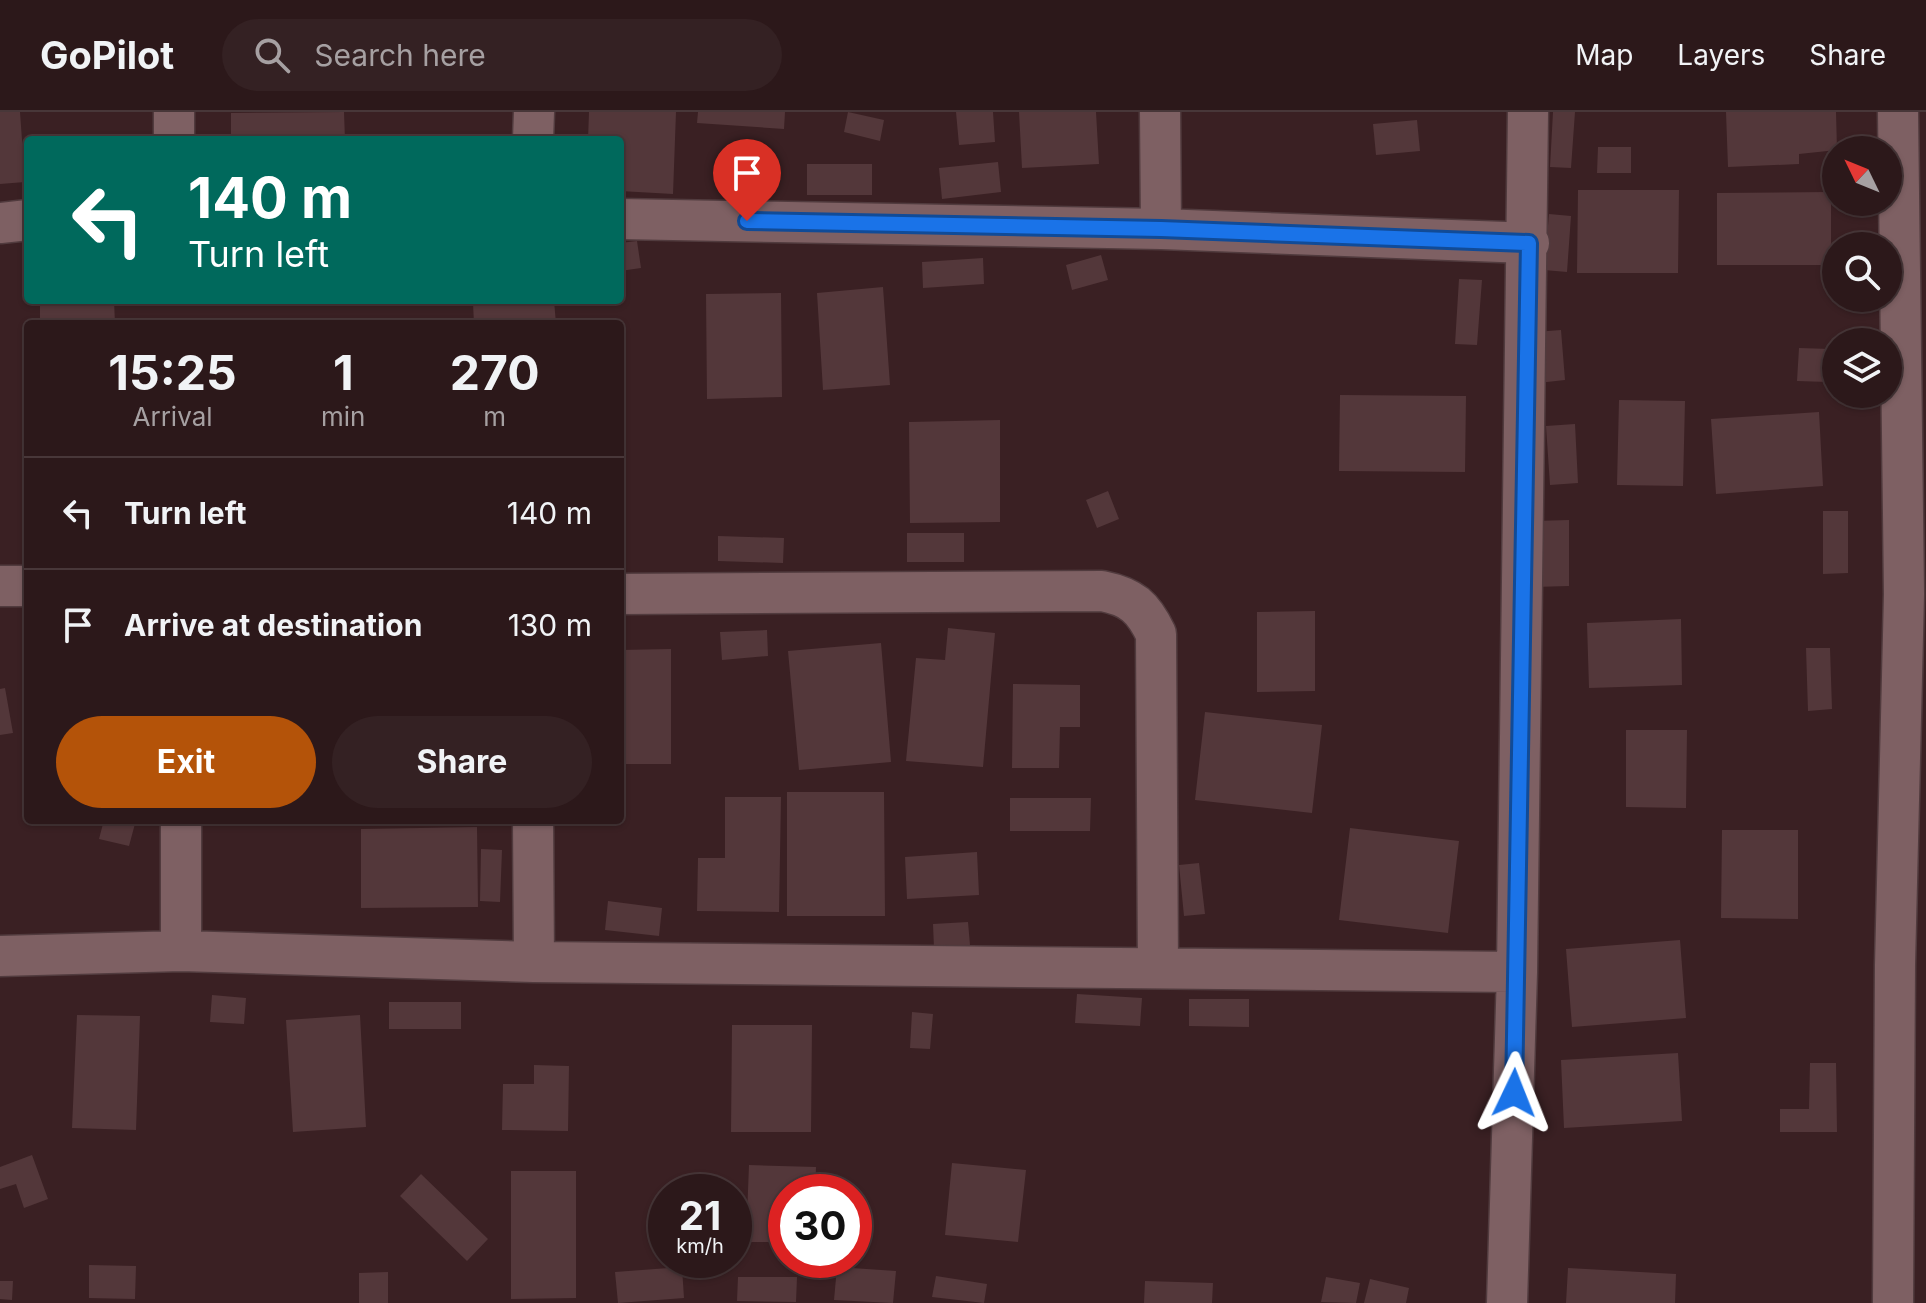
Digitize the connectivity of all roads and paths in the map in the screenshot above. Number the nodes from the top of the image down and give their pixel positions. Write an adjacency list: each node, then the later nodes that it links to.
1 (174, 112): 6 (street)
2 (534, 112): 7 (street)
3 (1160, 112): 11 (street)
4 (1528, 112): 12 (street)
5 (1898, 112): 16 (street)
6 (174, 136)
7 (533, 136)
8 (624, 219): 11 (street)
9 (24, 220): 10 (street)
10 (0, 223)
11 (1161, 229): 12 (street)
12 (1529, 243): 24 (street)
13 (0, 586): 14 (street)
14 (24, 586)
15 (624, 594): 23 (street)
16 (1915, 594): 22 (street)
17 (181, 824): 19 (street)
18 (533, 824): 21 (street)
19 (181, 951): 20 (street); 21 (street)
20 (0, 956)
21 (534, 962): 23 (street)
22 (1910, 965): 26 (street)
23 (1158, 967): 24 (street)
24 (1517, 972): 25 (street)
25 (1507, 1303)
26 (1893, 1303)

